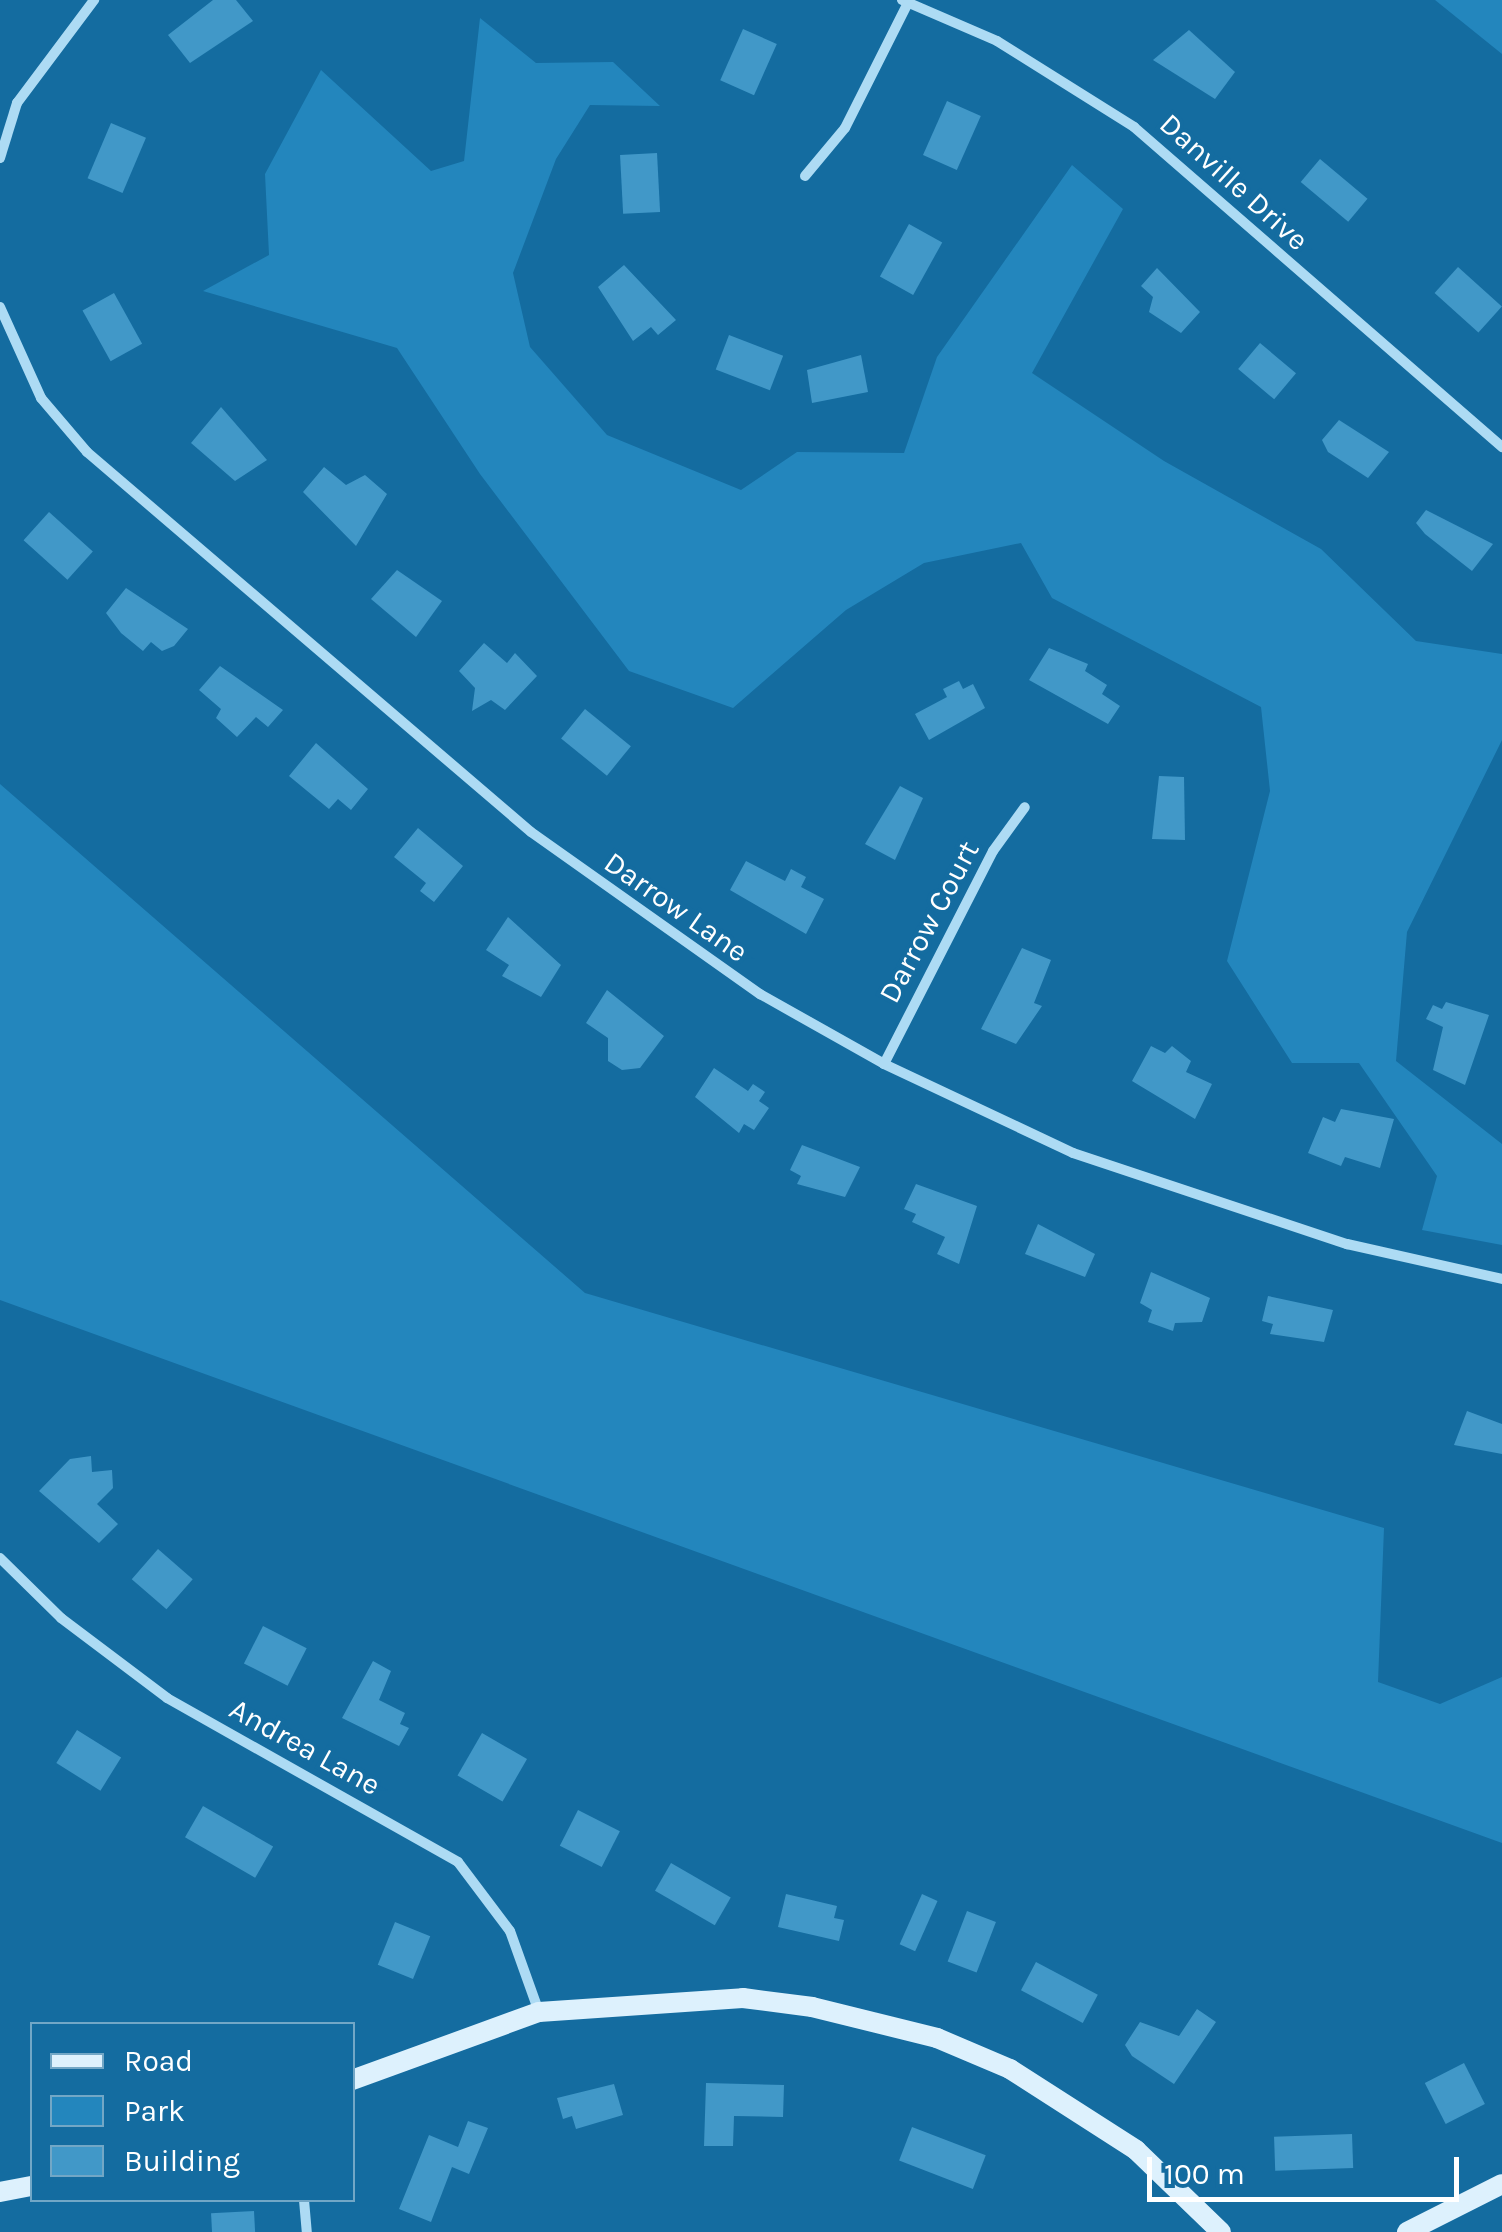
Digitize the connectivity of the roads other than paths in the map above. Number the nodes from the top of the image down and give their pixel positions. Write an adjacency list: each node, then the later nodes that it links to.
1 (94, 0): 3 (street)
2 (905, 1): 4 (street); 6 (street, Danville Drive)
3 (0, 158)
4 (805, 176)
5 (0, 307): 8 (street, Darrow Lane)
6 (1502, 448)
7 (1025, 807): 8 (street, Darrow Court)
8 (884, 1064): 9 (street, Darrow Lane)
9 (1502, 1279)
10 (0, 1558): 11 (street, Andrea Lane)
11 (539, 2012): 12 (street); 18 (street)
12 (355, 2079)
13 (1502, 2184): 19 (street)
14 (30, 2186): 15 (street)
15 (0, 2192)
16 (304, 2202): 17 (street)
17 (308, 2232)
18 (1221, 2232)
19 (1407, 2232)

